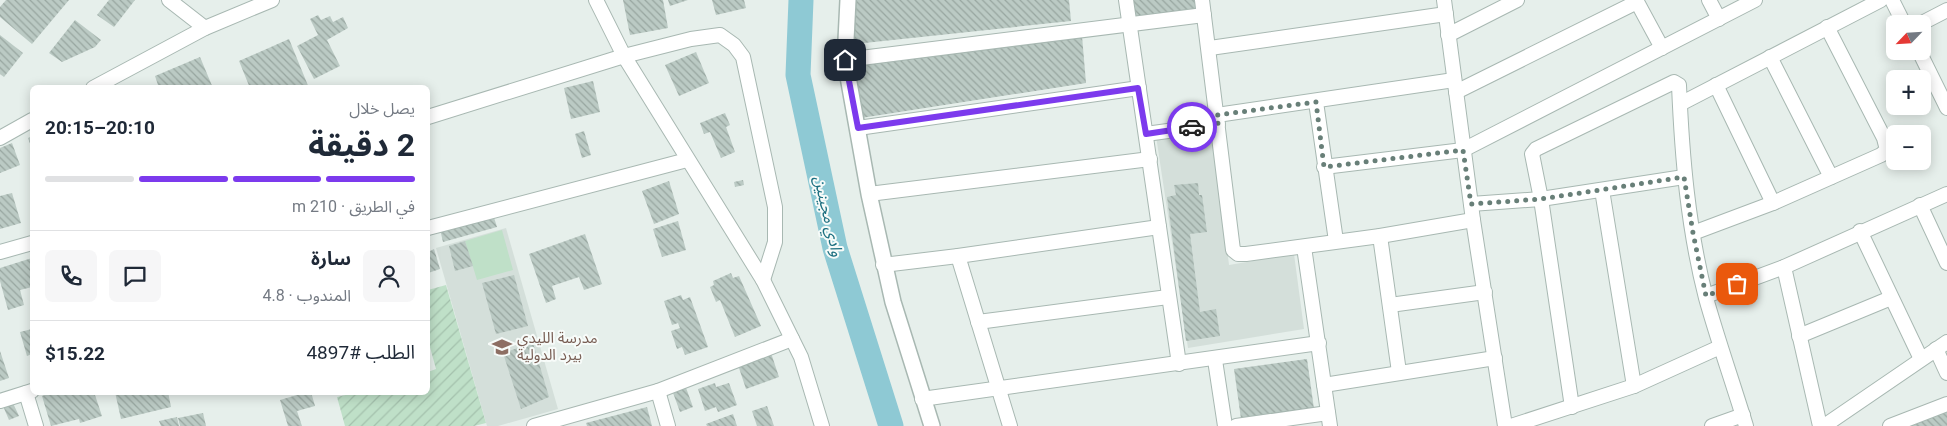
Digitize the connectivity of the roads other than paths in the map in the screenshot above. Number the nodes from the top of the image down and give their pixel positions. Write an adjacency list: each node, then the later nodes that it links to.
1 (169, 0): 21 (street)
2 (272, 0): 21 (street)
3 (596, 0): 25 (street)
4 (848, 0): 27 (street)
5 (1126, 0): 19 (street)
6 (1202, 0): 15 (street)
7 (1517, 0): 22 (street)
8 (1709, 0): 17 (street)
9 (1755, 0): 17 (street)
10 (1881, 0): 20 (street)
11 (1892, 0): 16 (street)
12 (1636, 1): 24 (street); 32 (street)
13 (1445, 7): 22 (street); 23 (street)
14 (1947, 10): 18 (street)
15 (1204, 15): 19 (street); 23 (street)
16 (1900, 15)
17 (1719, 18): 24 (street)
18 (1931, 18)
19 (1131, 26): 27 (street); 33 (street)
20 (1827, 27): 26 (street); 48 (street)
21 (205, 28): 30 (street)
22 (1448, 35): 32 (street)
23 (1210, 48): 38 (street)
24 (1662, 48): 43 (street)
25 (624, 56): 37 (street); 45 (street); 70 (street)
26 (1770, 57): 31 (street); 48 (street)
27 (845, 60): 40 (street)
28 (1925, 60): 29 (street)
29 (1942, 83): 36 (street)
30 (99, 85)
31 (1716, 85): 35 (street); 53 (street)
32 (1455, 86): 34 (street); 43 (street)
33 (1138, 88): 40 (street); 41 (street)
34 (1316, 102): 38 (street); 46 (street)
35 (1680, 104): 47 (street); 52 (street)
36 (1947, 108)
37 (430, 116)
38 (1218, 119): 41 (street); 64 (street)
39 (30, 121): 42 (street)
40 (858, 128): 50 (street)
41 (1146, 134): 44 (street)
42 (0, 138)
43 (1463, 150): 46 (street); 54 (street)
44 (1150, 159): 50 (street); 58 (street)
45 (688, 160): 57 (street); 70 (street)
46 (1324, 167): 62 (street)
47 (1684, 177): 49 (street); 60 (street)
48 (1831, 177): 53 (street)
49 (1602, 190): 52 (street); 89 (street)
50 (869, 194): 68 (street)
51 (1947, 194): 55 (street)
52 (1541, 199): 54 (street); 96 (street)
53 (1772, 203): 60 (street)
54 (1471, 204): 56 (street)
55 (1920, 205): 59 (street); 67 (street)
56 (1473, 220): 61 (street); 71 (street)
57 (430, 227)
58 (1159, 227): 66 (street); 73 (street)
59 (1860, 232): 69 (street); 74 (street)
60 (1693, 233): 72 (street)
61 (1380, 236): 62 (street); 75 (street)
62 (1336, 241): 64 (street)
63 (30, 244): 65 (street)
64 (1304, 247): 79 (street)
65 (0, 252)
66 (958, 256): 68 (street); 76 (street)
67 (1947, 263)
68 (883, 265): 93 (street)
69 (1784, 267): 72 (street); 77 (street)
70 (763, 280): 78 (street)
71 (1484, 292): 75 (street); 82 (street)
72 (1706, 296): 81 (street)
73 (1168, 297): 76 (street); 85 (street)
74 (1891, 298): 77 (street); 83 (street)
75 (1390, 304): 86 (street)
76 (978, 322): 90 (street)
77 (1799, 336): 111 (street)
78 (792, 339): 91 (street); 103 (street)
79 (1319, 343): 84 (street); 88 (street)
80 (1942, 345): 83 (street); 87 (street)
81 (1720, 347): 89 (street); 99 (street)
82 (1495, 358): 86 (street); 108 (street)
83 (1922, 358): 98 (street)
84 (1215, 360): 85 (street); 106 (street)
85 (1179, 364): 90 (street)
86 (1399, 372): 88 (street)
87 (1947, 373)
88 (1324, 385): 97 (street)
89 (1634, 386): 96 (street)
90 (999, 387): 93 (street); 105 (street)
91 (658, 390): 101 (street); 102 (street)
92 (29, 392): 94 (street); 100 (street)
93 (922, 399): 104 (street)
94 (0, 401)
95 (1947, 404): 113 (street)
96 (1572, 407): 109 (street)
97 (1329, 419): 107 (street)
98 (1845, 420): 112 (street)
99 (1744, 421): 110 (street)
100 (36, 426)
101 (534, 426)
102 (668, 426)
103 (822, 426)
104 (932, 426)
105 (1010, 426)
106 (1225, 426)
107 (1236, 426)
108 (1505, 426)
109 (1512, 426)
110 (1712, 426)
111 (1820, 426)
112 (1824, 426)
113 (1890, 426)

